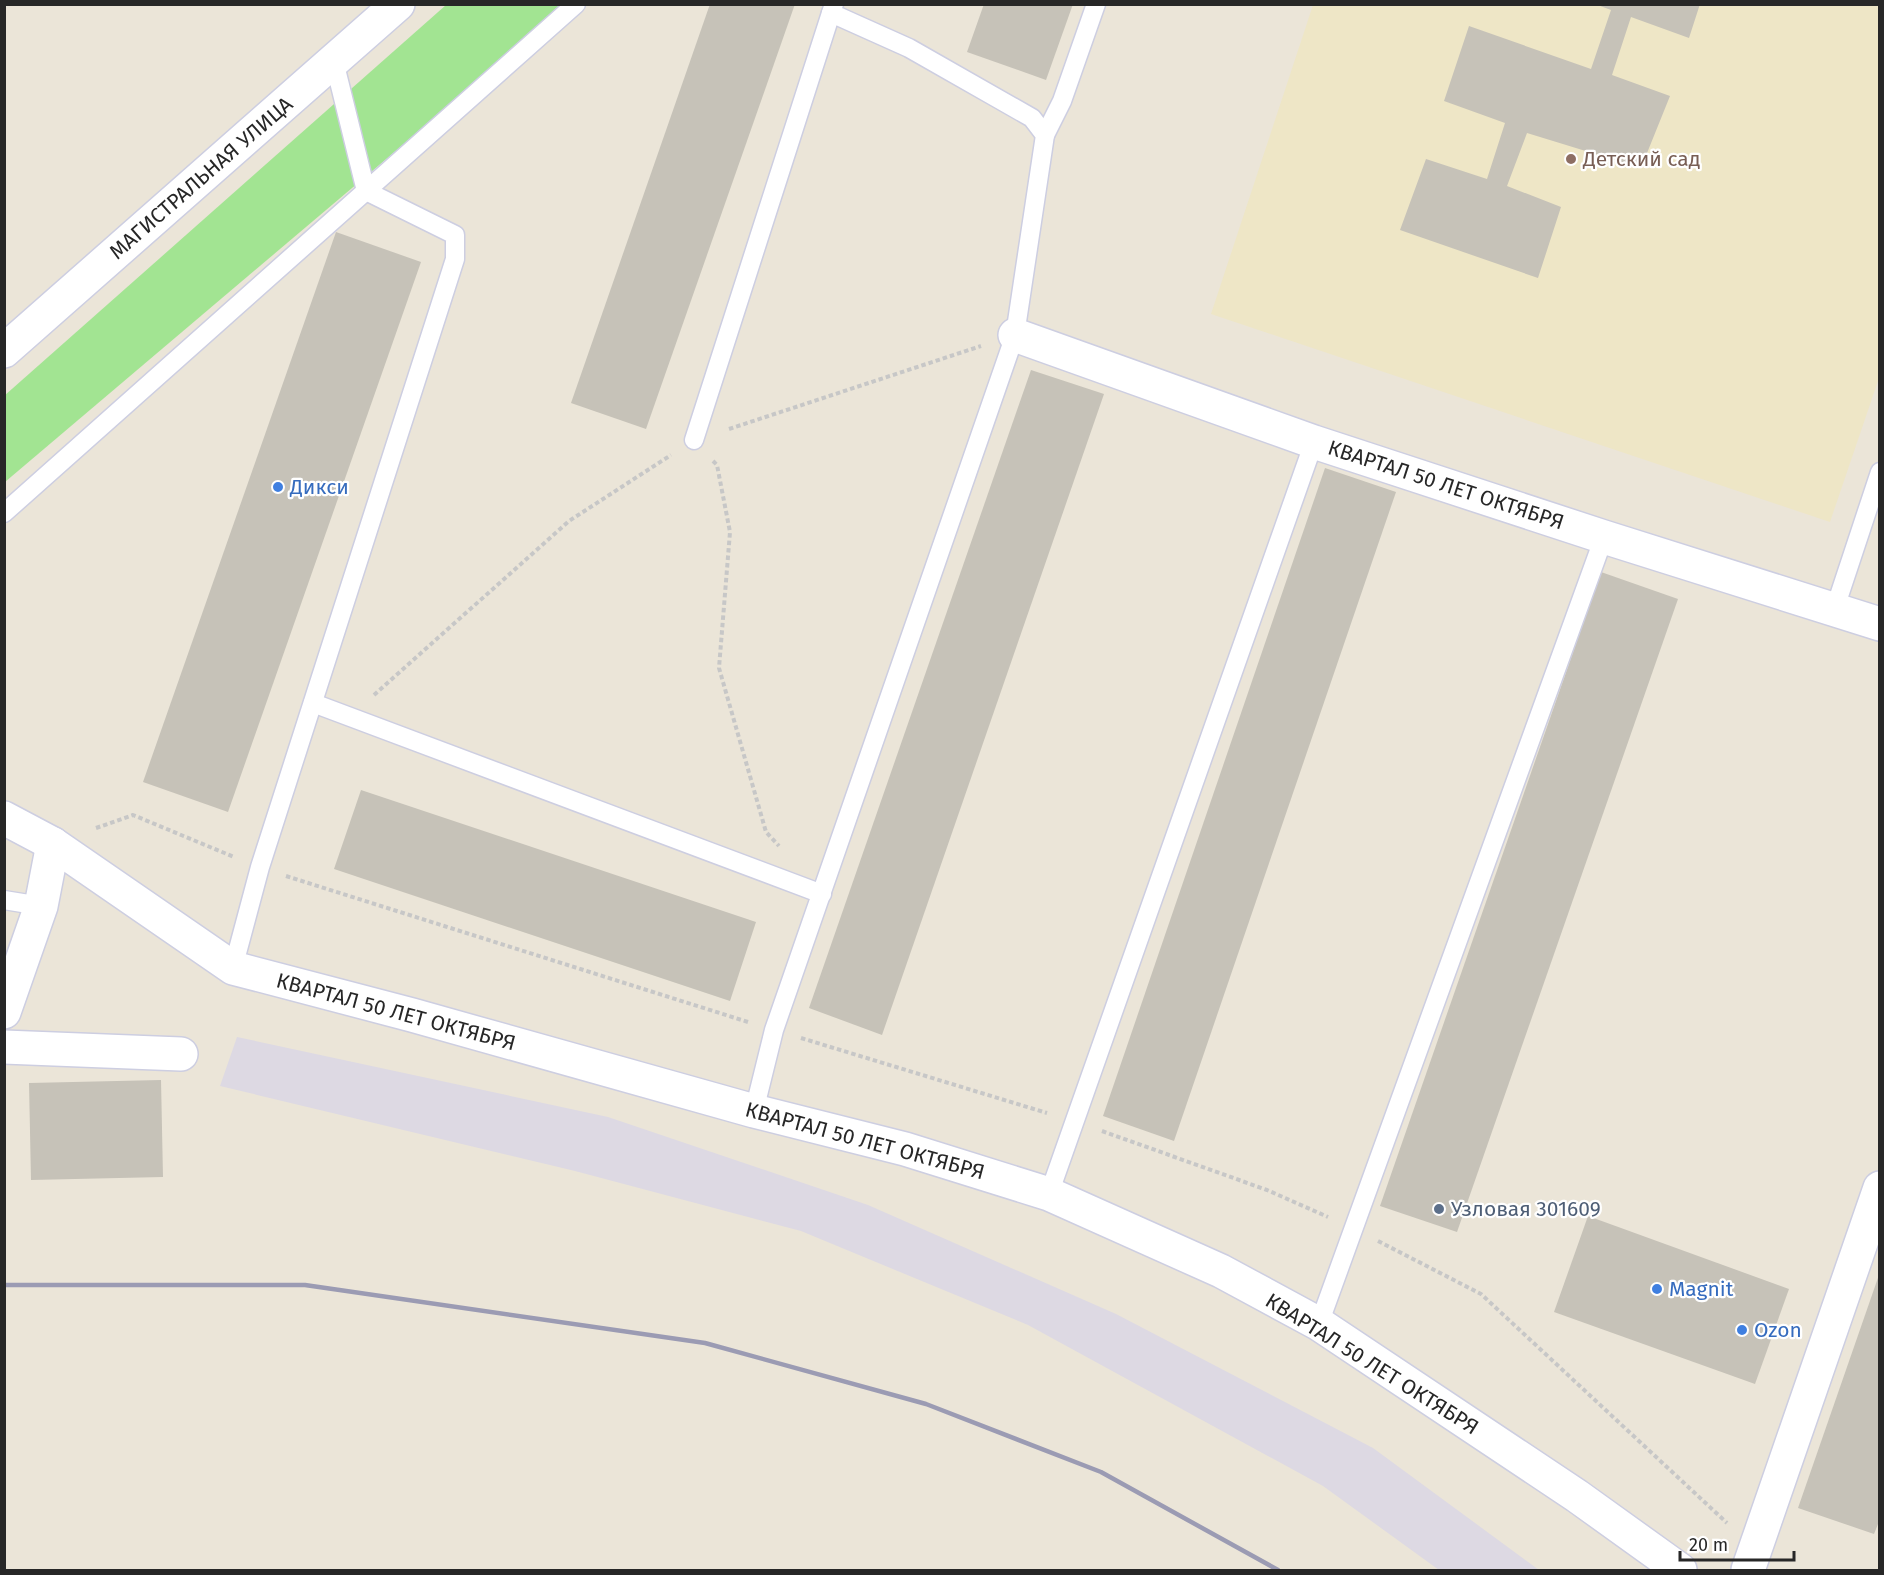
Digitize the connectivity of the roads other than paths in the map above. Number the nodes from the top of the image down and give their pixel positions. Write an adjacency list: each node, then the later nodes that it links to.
1 (398, 4): 5 (street, МАГИСТРАЛЬНАЯ УЛИЦА)
2 (576, 4): 7 (lane)
3 (1096, 4): 6 (lane)
4 (832, 9): 6 (lane); 10 (lane)
5 (334, 61): 7 (lane); 9 (street, МАГИСТРАЛЬНАЯ УЛИЦА)
6 (1045, 135): 8 (lane)
7 (366, 191): 13 (lane); 17 (lane)
8 (1015, 335): 11 (street, КВАРТАЛ 50 ЛЕТ ОКТЯБРЯ); 20 (lane)
9 (4, 351)
10 (694, 440)
11 (1314, 442): 14 (street, КВАРТАЛ 50 ЛЕТ ОКТЯБРЯ); 29 (lane)
12 (1880, 472): 15 (lane)
13 (4, 513)
14 (1604, 537): 15 (street, КВАРТАЛ 50 ЛЕТ ОКТЯБРЯ); 30 (lane)
15 (1835, 608): 16 (street, КВАРТАЛ 50 ЛЕТ ОКТЯБРЯ)
16 (1880, 624)
17 (313, 703): 20 (lane); 23 (lane)
18 (4, 818): 19 (street, КВАРТАЛ 50 ЛЕТ ОКТЯБРЯ)
19 (53, 844): 22 (street); 23 (street, КВАРТАЛ 50 ЛЕТ ОКТЯБРЯ)
20 (822, 894): 27 (lane)
21 (4, 900): 22 (lane)
22 (41, 906): 24 (street)
23 (233, 968): 27 (street, КВАРТАЛ 50 ЛЕТ ОКТЯБРЯ)
24 (4, 1012)
25 (4, 1047): 26 (street)
26 (181, 1054)
27 (754, 1111): 29 (street, КВАРТАЛ 50 ЛЕТ ОКТЯБРЯ)
28 (1880, 1188): 31 (street)
29 (1050, 1194): 30 (street, КВАРТАЛ 50 ЛЕТ ОКТЯБРЯ)
30 (1319, 1324): 32 (street, КВАРТАЛ 50 ЛЕТ ОКТЯБРЯ)
31 (1751, 1560)
32 (1680, 1570)

